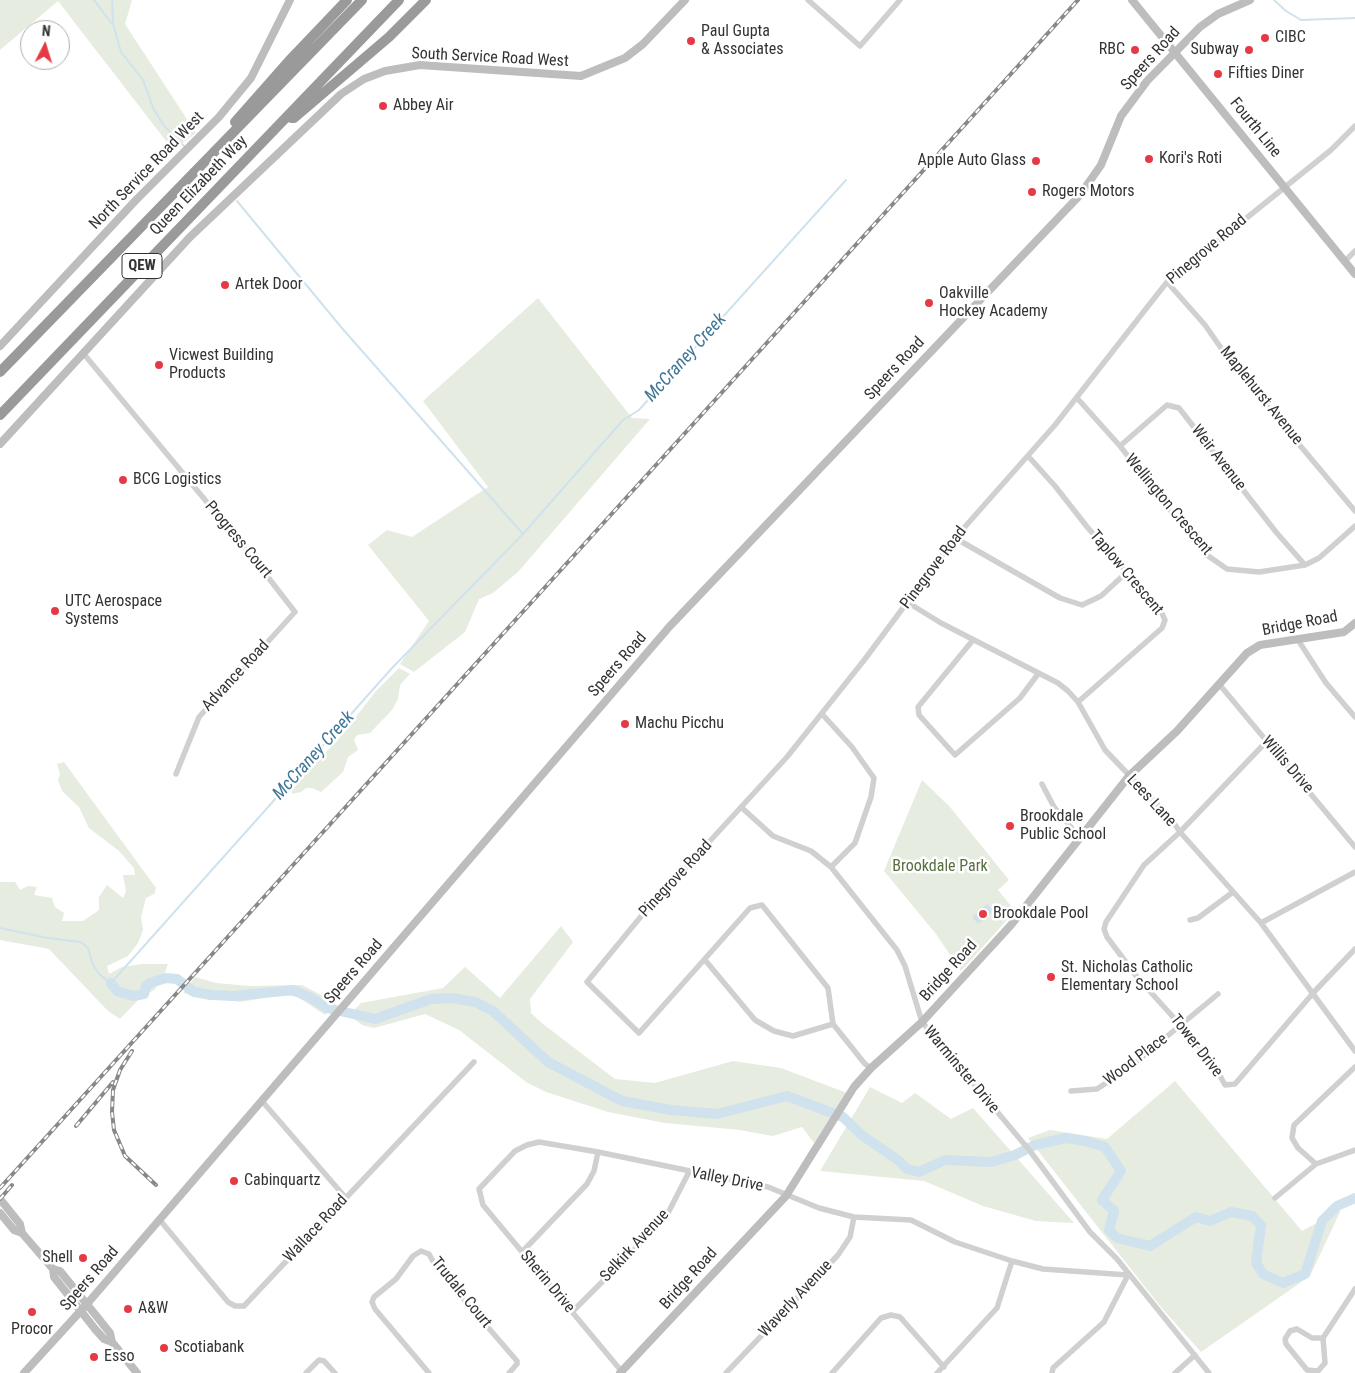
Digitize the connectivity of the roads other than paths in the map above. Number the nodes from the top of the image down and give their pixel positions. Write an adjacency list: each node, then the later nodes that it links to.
1 (290, 0): 20 (street, North Service Road West)
2 (347, 0): 15 (highway)
3 (362, 0): 15 (highway, Queen Elizabeth Way / QEW)
4 (399, 0): 12 (highway, Queen Elizabeth Way / QEW)
5 (426, 0): 12 (highway)
6 (685, 0): 21 (street, South Service Road West)
7 (808, 0): 8 (street)
8 (900, 0)
9 (1132, 0): 11 (street, Fourth Line)
10 (1250, 0): 11 (street, Speers Road)
11 (1175, 51): 14 (street, Fourth Line); 68 (street, Speers Road)
12 (285, 118): 24 (highway, Queen Elizabeth Way / QEW)
13 (1355, 126): 14 (street, Pinegrove Road)
14 (1285, 186): 17 (street, Fourth Line); 19 (street, Pinegrove Road)
15 (159, 210): 22 (highway, Queen Elizabeth Way / QEW)
16 (1355, 251): 17 (street)
17 (1346, 260): 18 (street, Fourth Line)
18 (1355, 274)
19 (1167, 282): 23 (street, Pinegrove Road); 28 (street, Maplehurst Avenue)
20 (0, 346)
21 (83, 353): 25 (street, South Service Road West); 34 (street, Progress Court)
22 (0, 372)
23 (1077, 398): 26 (street, Wellington Crescent); 27 (street, Pinegrove Road)
24 (0, 415)
25 (0, 444)
26 (1120, 446): 31 (street, Wellington Crescent); 31 (street, Weir Avenue)
27 (1028, 456): 30 (street, Pinegrove Road); 32 (street, Taplow Crescent)
28 (1355, 511)
29 (1355, 526): 31 (street, Wellington Crescent)
30 (954, 538): 32 (street); 33 (street, Pinegrove Road)
31 (1306, 565)
32 (1127, 572): 40 (street, Taplow Crescent)
33 (907, 602): 36 (street, Lees Lane); 41 (street, Pinegrove Road)
34 (295, 612): 44 (street, Advance Road)
35 (1355, 623): 37 (street, Bridge Road)
36 (973, 640): 38 (street, Lees Lane); 38 (street)
37 (1298, 640): 39 (street, Bridge Road); 42 (street)
38 (1038, 674): 40 (street, Lees Lane)
39 (1219, 684): 43 (street, Willis Drive); 45 (street, Bridge Road)
40 (1078, 702): 45 (street, Lees Lane)
41 (822, 714): 47 (street, Pinegrove Road); 51 (street)
42 (1355, 718)
43 (1266, 742): 48 (street); 50 (street, Willis Drive)
44 (176, 774)
45 (1128, 776): 48 (street, Lees Lane); 49 (street, Bridge Road)
46 (1042, 784): 49 (street)
47 (741, 807): 51 (street, Warminster Drive); 57 (street, Pinegrove Road)
48 (1180, 832): 53 (street, Lees Lane); 62 (street, Tower Drive)
49 (1080, 838): 60 (street, Bridge Road)
50 (1355, 847)
51 (831, 868): 60 (street, Warminster Drive)
52 (1355, 872): 55 (street)
53 (1233, 892): 54 (street); 55 (street, Lees Lane)
54 (1190, 920)
55 (1261, 923): 58 (street, Lees Lane)
56 (1355, 949): 58 (street)
57 (705, 960): 61 (street); 61 (street)
58 (1314, 992): 62 (street, Tower Drive); 63 (street, Lees Lane)
59 (1218, 994): 62 (street, Wood Place)
60 (922, 1022): 66 (street, Bridge Road); 85 (street, Warminster Drive)
61 (833, 1024): 66 (street)
62 (1182, 1025): 67 (street, Wood Place)
63 (1355, 1051)
64 (474, 1062): 75 (street, Wallace Road)
65 (1355, 1067): 71 (street)
66 (871, 1068): 74 (street, Bridge Road)
67 (1071, 1091)
68 (262, 1101): 75 (street); 80 (street, Speers Road)
69 (1355, 1150): 71 (street)
70 (598, 1152): 72 (street, Valley Drive); 73 (street, Valley Drive); 82 (street)
71 (1316, 1164): 76 (street)
72 (689, 1172): 74 (street, Valley Drive); 89 (street, Selkirk Avenue)
73 (479, 1188): 82 (street, Sherin Drive)
74 (786, 1196): 79 (street, Valley Drive); 100 (street, Bridge Road)
75 (345, 1197): 80 (street, Wallace Road)
76 (1275, 1198)
77 (0, 1199): 81 (street)
78 (0, 1213): 81 (street)
79 (854, 1217): 83 (street, Valley Drive); 101 (street, Waverly Avenue)
80 (159, 1219): 87 (street, Speers Road)
81 (22, 1232): 84 (street)
82 (522, 1252): 89 (street, Sherin Drive)
83 (1012, 1262): 85 (street); 93 (street)
84 (53, 1269): 87 (street); 88 (street)
85 (1128, 1276): 92 (street, Warminster Drive); 104 (street)
86 (1355, 1289): 90 (street)
87 (87, 1304): 88 (street, Speers Road); 91 (street)
88 (81, 1311): 91 (street); 94 (street, Speers Road)
89 (572, 1312): 100 (street, Sherin Drive)
90 (1323, 1338): 90 (street)
91 (112, 1342): 95 (street)
92 (1195, 1355): 105 (street); 106 (street, Warminster Drive)
93 (944, 1366): 102 (street); 103 (street)
94 (24, 1373)
95 (138, 1373)
96 (306, 1373): 97 (street)
97 (334, 1373)
98 (429, 1373): 99 (street, Trudale Court)
99 (509, 1373)
100 (621, 1373)
101 (726, 1373)
102 (832, 1373)
103 (937, 1373)
104 (1052, 1373)
105 (1175, 1373)
106 (1209, 1373)

